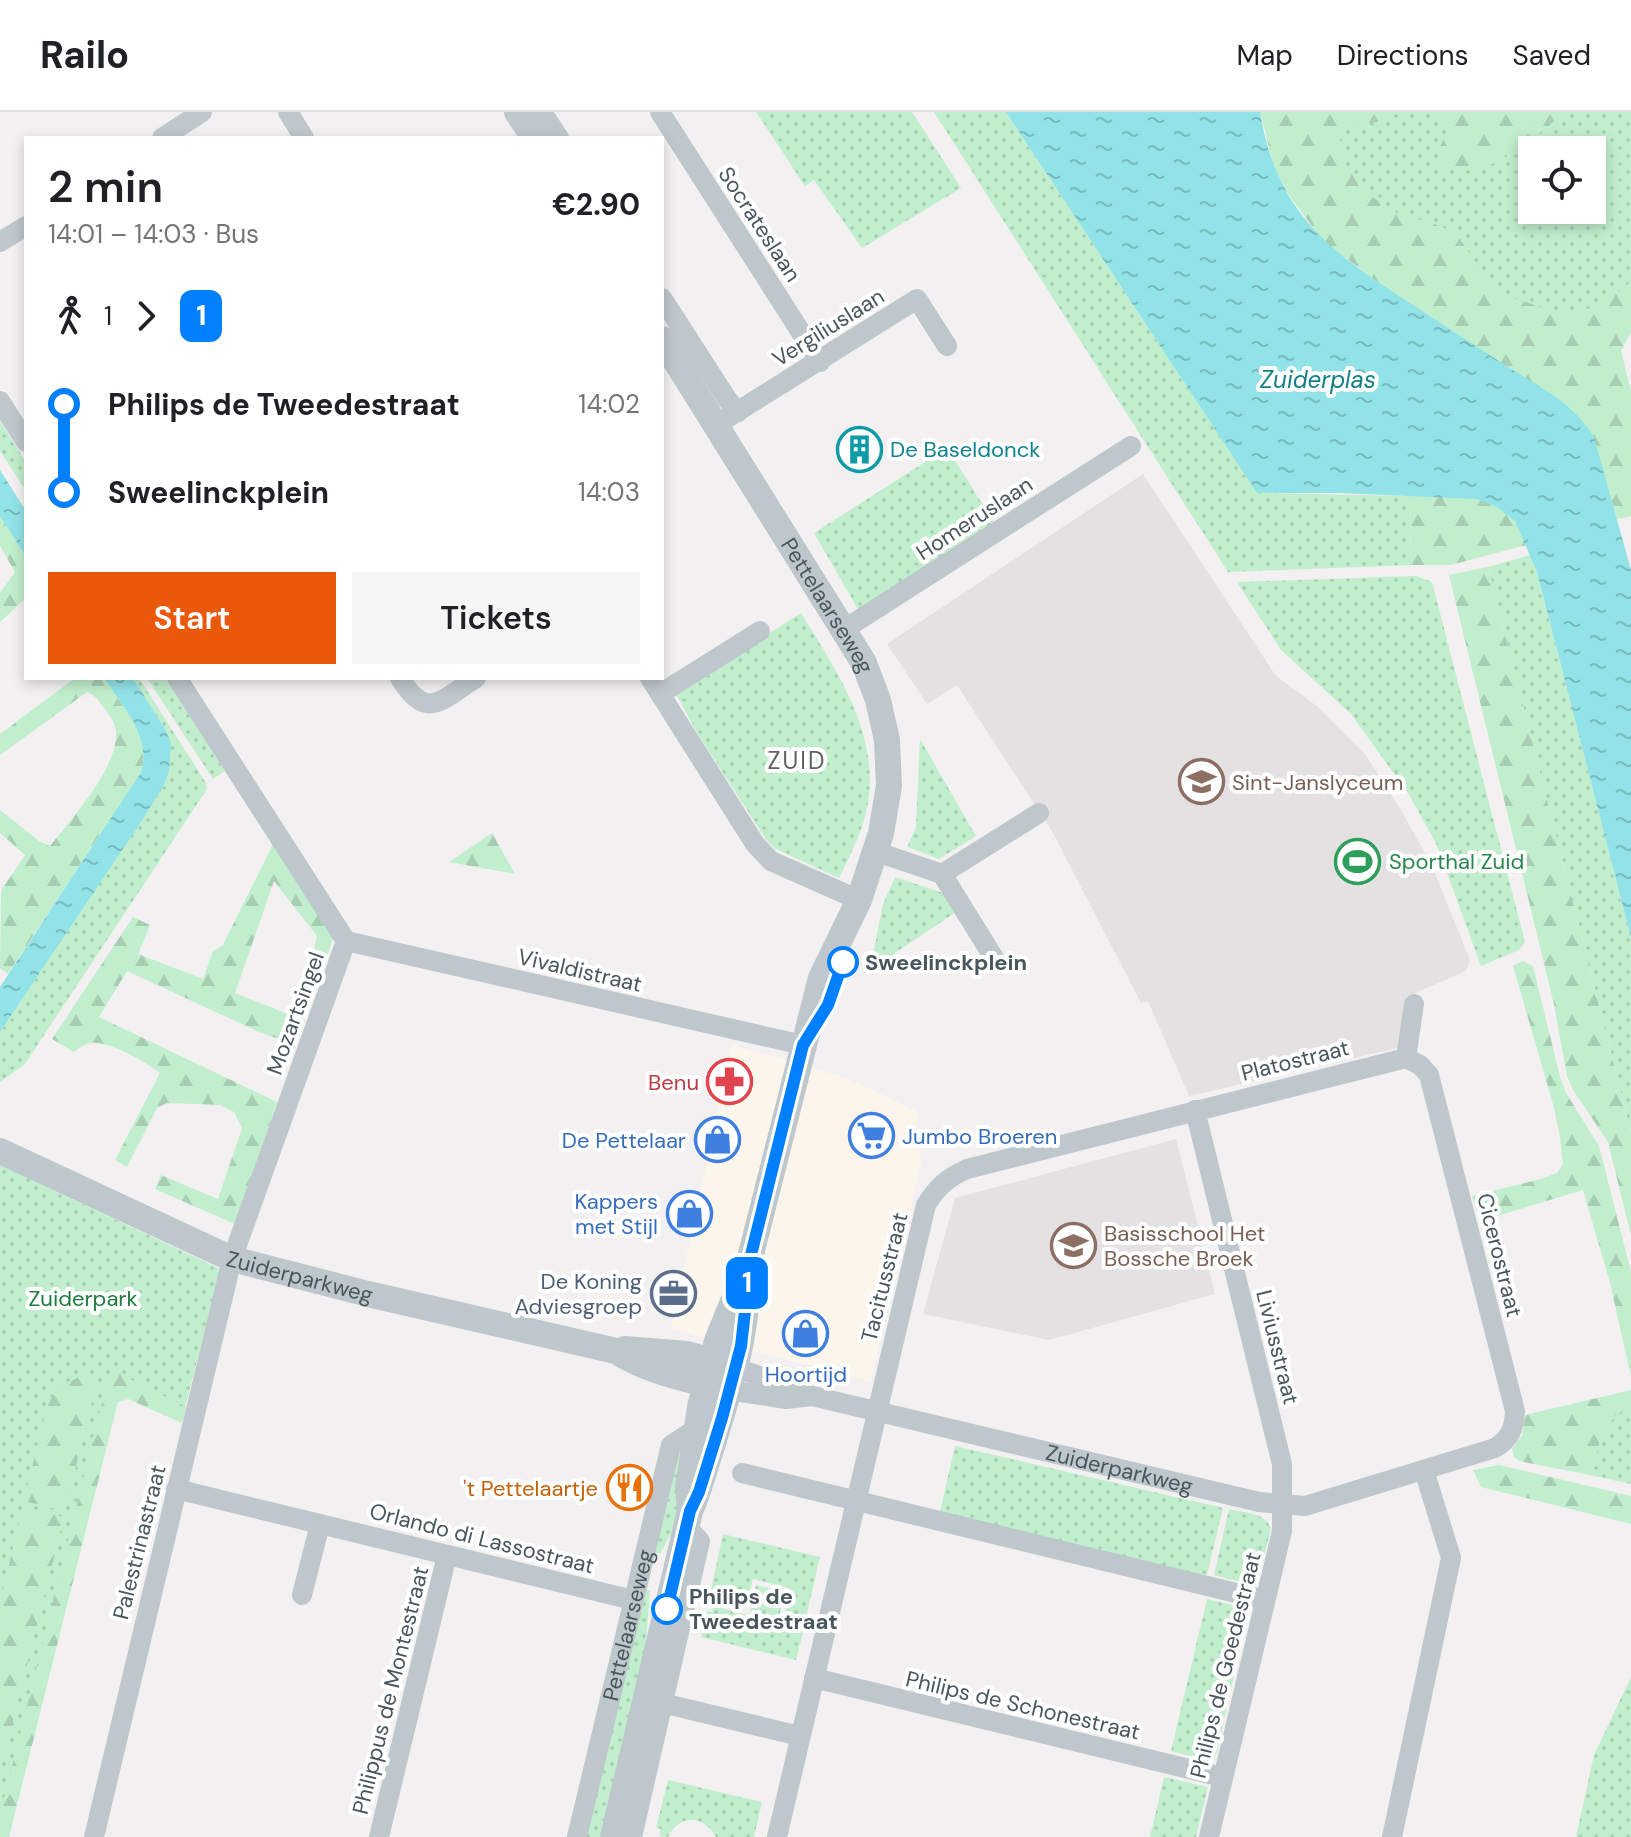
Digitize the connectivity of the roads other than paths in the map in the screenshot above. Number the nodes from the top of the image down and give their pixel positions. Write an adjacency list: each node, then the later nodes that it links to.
1 (202, 112): 6 (street)
2 (288, 112): 7 (street)
3 (517, 112): 8 (street)
4 (542, 112): 9 (street)
5 (660, 112): 15 (street, Socrateslaan)
6 (165, 136)
7 (303, 136)
8 (533, 136)
9 (558, 136)
10 (24, 227): 11 (street)
11 (0, 242)
12 (664, 301): 17 (street, Pettelaarseweg)
13 (664, 341): 17 (street, Pettelaarseweg)
14 (947, 346): 15 (street, Vergiliuslaan)
15 (820, 362): 17 (street, Vergiliuslaan)
16 (0, 401): 18 (street)
17 (727, 418): 20 (street, Pettelaarseweg)
18 (24, 439)
19 (1131, 446): 20 (street, Homeruslaan)
20 (843, 630): 27 (street, Pettelaarseweg)
21 (760, 631): 25 (street)
22 (178, 680): 30 (street, Mozartsingel)
23 (401, 680): 24 (street)
24 (473, 680)
25 (655, 686): 29 (street)
26 (1039, 813): 28 (street)
27 (877, 852): 28 (street); 29 (street, Pettelaarseweg)
28 (942, 874): 31 (street)
29 (859, 900): 33 (street, Pettelaarseweg)
30 (346, 941): 33 (street, Vivaldistraat); 37 (street, Mozartsingel)
31 (994, 958)
32 (1414, 1004): 34 (street)
33 (803, 1045): 38 (street, Pettelaarseweg)
34 (1406, 1058): 35 (street, Platostraat); 41 (street, Cicerostraat)
35 (1195, 1110): 39 (street, Tacitusstraat); 45 (street, Liviusstraat)
36 (0, 1151): 37 (street, Zuiderparkweg)
37 (232, 1259): 38 (street, Zuiderparkweg); 43 (street, Palestrinastraat)
38 (720, 1376): 39 (street, Zuiderparkweg); 40 (street, Pettelaarseweg); 47 (street, Pettelaarseweg)
39 (876, 1412): 44 (street, Tacitusstraat); 45 (street, Zuiderparkweg)
40 (697, 1428): 47 (street, Pettelaarseweg); 50 (street, Pettelaarseweg)
41 (1424, 1470): 45 (street, Zuiderparkweg); 63 (street)
42 (742, 1473): 44 (street)
43 (176, 1489): 46 (street, Orlando di Lassostraat); 56 (street, Palestrinastraat)
44 (855, 1501): 51 (street); 52 (street, Tacitusstraat)
45 (1283, 1504): 51 (street, Philips de Goedestraat)
46 (320, 1524): 48 (street, Orlando di Lassostraat); 49 (street)
47 (692, 1526): 53 (street, Pettelaarseweg); 59 (street, Pettelaarseweg)
48 (447, 1555): 50 (street, Orlando di Lassostraat); 57 (street, Philippus de Montestraat)
49 (302, 1595)
50 (633, 1600): 58 (street, Pettelaarseweg)
51 (1265, 1600): 55 (street, Philips de Goedestraat)
52 (814, 1678): 54 (street, Tacitusstraat); 55 (street, Philips de Schonestraat)
53 (662, 1703): 54 (street); 60 (street, Pettelaarseweg)
54 (800, 1736): 61 (street, Tacitusstraat)
55 (1222, 1777): 62 (street, Philips de Goedestraat)
56 (94, 1837)
57 (379, 1837)
58 (577, 1837)
59 (613, 1837)
60 (632, 1837)
61 (777, 1837)
62 (1209, 1837)
63 (1392, 1837)

